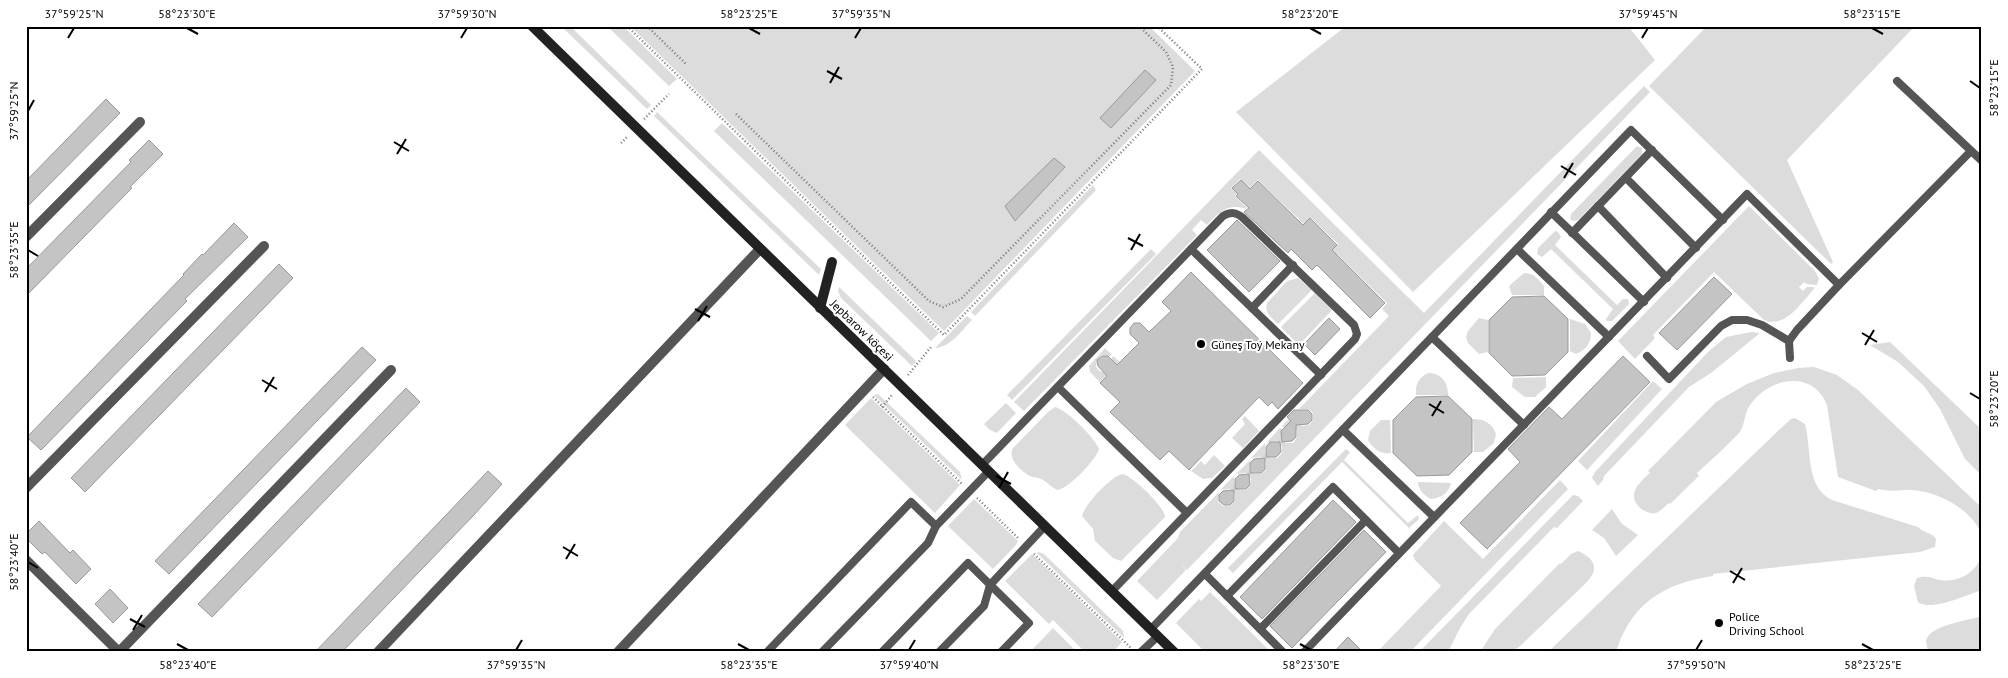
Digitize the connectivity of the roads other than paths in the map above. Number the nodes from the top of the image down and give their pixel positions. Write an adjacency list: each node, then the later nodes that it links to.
1 (532, 26): 17 (street, Jepbarow köçesi)
2 (1896, 81): 5 (lane)
3 (140, 122): 12 (street)
4 (1652, 150): 7 (lane); 9 (lane); 10 (lane)
5 (1971, 152): 6 (lane); 21 (lane)
6 (1982, 161)
7 (1626, 178): 8 (lane); 15 (lane)
8 (1598, 206): 11 (lane); 20 (lane)
9 (1551, 212): 11 (lane); 14 (lane)
10 (1723, 220): 15 (lane); 21 (lane)
11 (1572, 233): 22 (lane)
12 (26, 237)
13 (264, 246): 37 (street)
14 (1517, 248): 25 (lane); 26 (lane)
15 (1696, 248): 20 (lane)
16 (1191, 249): 19 (lane); 24 (lane); 33 (lane)
17 (760, 250): 23 (street, Jepbarow köçesi); 52 (street)
18 (832, 262): 23 (street)
19 (1293, 266): 24 (lane); 32 (lane)
20 (1667, 278): 22 (lane)
21 (1840, 285): 27 (lane)
22 (1644, 302): 26 (lane)
23 (820, 308): 30 (street, Jepbarow köçesi)
24 (1252, 308): 32 (lane)
25 (1432, 337): 34 (lane); 35 (lane)
26 (1609, 337): 34 (lane)
27 (1789, 341): 28 (lane); 29 (lane)
28 (1647, 356)
29 (1790, 358)
30 (884, 369): 36 (street, Jepbarow köçesi); 53 (street)
31 (391, 370): 51 (street)
32 (1321, 375): 38 (lane)
33 (1058, 388): 36 (lane); 38 (lane)
34 (1524, 425): 39 (lane)
35 (1343, 430): 39 (lane); 45 (lane)
36 (986, 468): 41 (lane); 42 (street, Jepbarow köçesi)
37 (26, 488)
38 (1187, 513): 47 (lane)
39 (1434, 517): 43 (lane)
40 (1366, 520): 43 (lane); 48 (lane); 49 (lane)
41 (936, 526): 54 (lane); 55 (lane)
42 (1045, 526): 46 (lane); 47 (street, Jepbarow köçesi)
43 (1400, 553): 62 (lane)
44 (26, 560): 51 (street)
45 (1205, 574): 48 (lane); 50 (lane)
46 (990, 584): 56 (lane); 57 (lane); 58 (lane)
47 (1112, 591): 50 (street, Jepbarow köçesi)
48 (1227, 596): 49 (lane)
49 (1260, 629): 61 (lane)
50 (1154, 632): 59 (lane); 60 (street, Jepbarow köçesi)
51 (119, 652)
52 (378, 652)
53 (618, 652)
54 (767, 652)
55 (822, 652)
56 (882, 652)
57 (940, 652)
58 (1001, 652)
59 (1142, 652)
60 (1174, 652)
61 (1283, 652)
62 (1304, 652)

